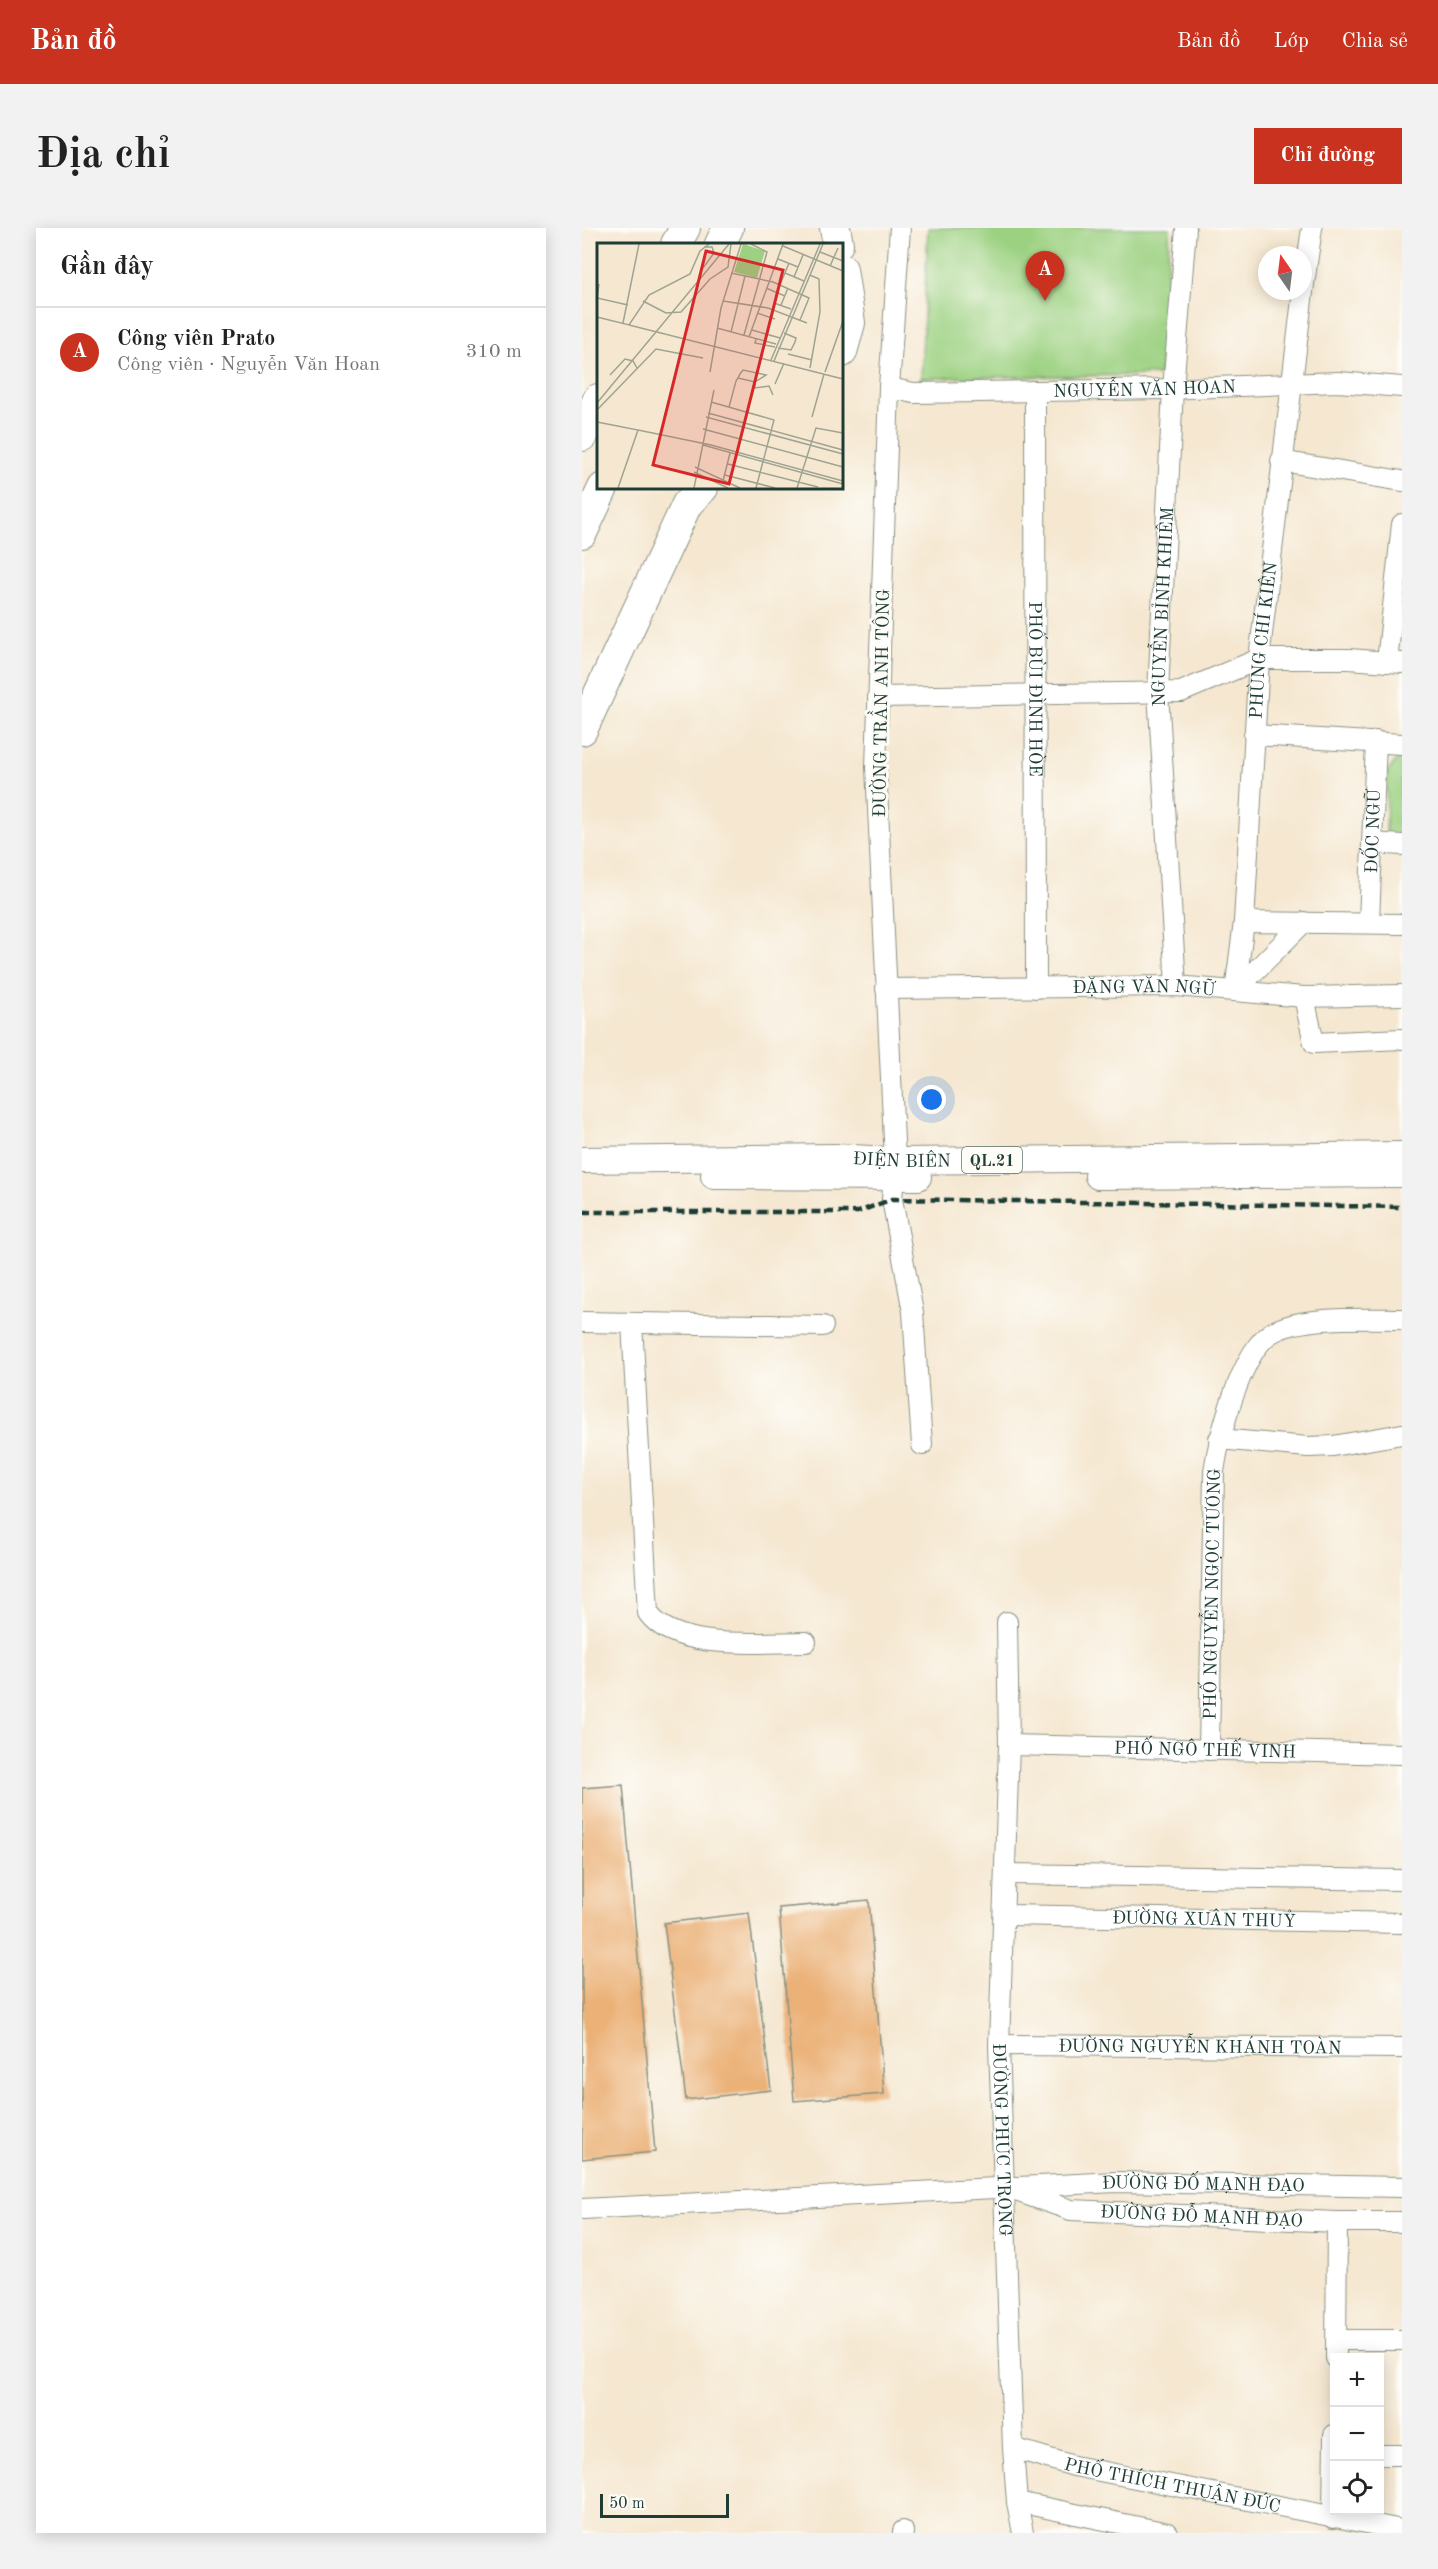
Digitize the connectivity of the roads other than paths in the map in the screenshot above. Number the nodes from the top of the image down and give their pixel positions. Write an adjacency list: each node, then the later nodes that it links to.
1 (664, 228): 8 (highway)
2 (685, 228): 9 (highway)
3 (728, 228): 10 (highway)
4 (835, 228): 11 (highway)
5 (900, 228): 19 (street, ĐƯỜNG TRẦN ANH TÔNG)
6 (1186, 228): 20 (street, NGUYỄN BỈNH KHIÊM)
7 (1312, 228): 12 (street, PHÙNG CHÍ KIÊN)
8 (660, 243)
9 (677, 243)
10 (720, 243)
11 (838, 243)
12 (1309, 246)
13 (843, 281): 15 (highway)
14 (1302, 300): 17 (street, PHÙNG CHÍ KIÊN)
15 (846, 318): 16 (highway)
16 (843, 344)
17 (1290, 384): 18 (street, NGUYỄN VĂN HOAN); 20 (street, NGUYỄN VĂN HOAN); 22 (street, PHÙNG CHÍ KIÊN)
18 (1402, 387)
19 (890, 388): 21 (street, NGUYỄN VĂN HOAN); 33 (street, ĐƯỜNG TRẦN ANH TÔNG)
20 (1173, 389): 21 (street, NGUYỄN VĂN HOAN); 31 (street, NGUYỄN BỈNH KHIÊM)
21 (1035, 391): 32 (street, PHỐ BÙI ĐÌNH HÒE)
22 (1281, 461): 23 (street); 29 (street, PHÙNG CHÍ KIÊN)
23 (1402, 481)
24 (603, 489): 27 (highway)
25 (702, 489): 34 (highway)
26 (1402, 524): 28 (street)
27 (582, 533)
28 (1399, 586): 30 (street)
29 (1259, 659): 30 (street); 31 (street); 35 (street, PHÙNG CHÍ KIÊN)
30 (1394, 662)
31 (1158, 692): 32 (street); 44 (street, NGUYỄN BỈNH KHIÊM)
32 (1035, 693): 33 (street); 45 (street, PHỐ BÙI ĐÌNH HÒE)
33 (878, 697): 46 (street, ĐƯỜNG TRẦN ANH TÔNG)
34 (582, 730)
35 (1254, 735): 36 (street); 40 (street, PHÙNG CHÍ KIÊN)
36 (1376, 741): 37 (street); 38 (street, ĐỐC NGỮ)
37 (1402, 744)
38 (1372, 843): 39 (street); 42 (street, ĐỐC NGỮ)
39 (1402, 845)
40 (1244, 922): 41 (street); 47 (street, PHÙNG CHÍ KIÊN)
41 (1304, 922): 42 (street); 47 (street)
42 (1369, 923): 43 (street)
43 (1402, 924)
44 (1176, 986): 45 (street, ĐẶNG VĂN NGỮ); 47 (street, ĐẶNG VĂN NGỮ)
45 (1036, 988): 46 (street, ĐẶNG VĂN NGỮ)
46 (886, 989): 53 (street, ĐƯỜNG TRẦN ANH TÔNG)
47 (1235, 991): 49 (street, ĐẶNG VĂN NGỮ)
48 (1402, 995): 49 (street, ĐẶNG VĂN NGỮ)
49 (1304, 997): 50 (street)
50 (1402, 1039)
51 (1402, 1155): 53 (main road, ĐIỆN BIÊN / QL.21)
52 (582, 1160): 53 (main road, ĐIỆN BIÊN / QL.21)
53 (895, 1169): 54 (main road, ĐIỆN BIÊN / QL.21); 55 (main road, ĐIỆN BIÊN / QL.21); 62 (street, ĐƯỜNG TRẦN ANH TÔNG)
54 (1402, 1174)
55 (582, 1178)
56 (1402, 1319): 61 (street, PHỐ NGUYỄN NGỌC TƯƠNG)
57 (582, 1322): 58 (street)
58 (632, 1323): 59 (street); 64 (street)
59 (823, 1326)
60 (1402, 1434): 61 (street)
61 (1219, 1439): 66 (street, PHỐ NGUYỄN NGỌC TƯƠNG)
62 (922, 1445)
63 (1007, 1622): 65 (street, ĐƯỜNG PHÚC TRỌNG)
64 (806, 1642)
65 (1009, 1745): 66 (street, PHỐ NGÔ THẾ VINH); 68 (street, ĐƯỜNG PHÚC TRỌNG)
66 (1209, 1750): 67 (street, PHỐ NGÔ THẾ VINH)
67 (1402, 1754)
68 (1005, 1874): 69 (street); 70 (street, ĐƯỜNG PHÚC TRỌNG)
69 (1402, 1880)
70 (1004, 1915): 71 (street, ĐƯỜNG XUÂN THUỶ); 72 (street, ĐƯỜNG PHÚC TRỌNG)
71 (1402, 1923)
72 (999, 2045): 73 (street, ĐƯỜNG NGUYỄN KHÁNH TOÀN); 74 (street, ĐƯỜNG PHÚC TRỌNG)
73 (1402, 2048)
74 (1005, 2187): 75 (street, ĐƯỜNG ĐỐ MẠNH ĐẠO); 76 (street, ĐƯỜNG ĐỐ MẠNH ĐẠO); 77 (street, ĐƯỜNG ĐỖ MẠNH ĐẠO); 81 (street, ĐƯỜNG PHÚC TRỌNG)
75 (1402, 2187)
76 (582, 2209)
77 (1337, 2222): 78 (street, ĐƯỜNG ĐỖ MẠNH ĐẠO); 80 (street)
78 (1402, 2222)
79 (1402, 2340): 80 (street)
80 (1336, 2349)
81 (1013, 2448): 85 (street, ĐƯỜNG PHÚC TRỌNG); 86 (street, PHỐ THÍCH THUẬN ĐỨC)
82 (1384, 2455): 83 (street)
83 (1402, 2455)
84 (1334, 2461): 86 (street)
85 (1017, 2502): 88 (street, ĐƯỜNG PHÚC TRỌNG); 89 (street)
86 (1333, 2518): 87 (street, PHỐ THÍCH THUẬN ĐỨC)
87 (1402, 2530)
88 (1023, 2533)
89 (1168, 2533)

